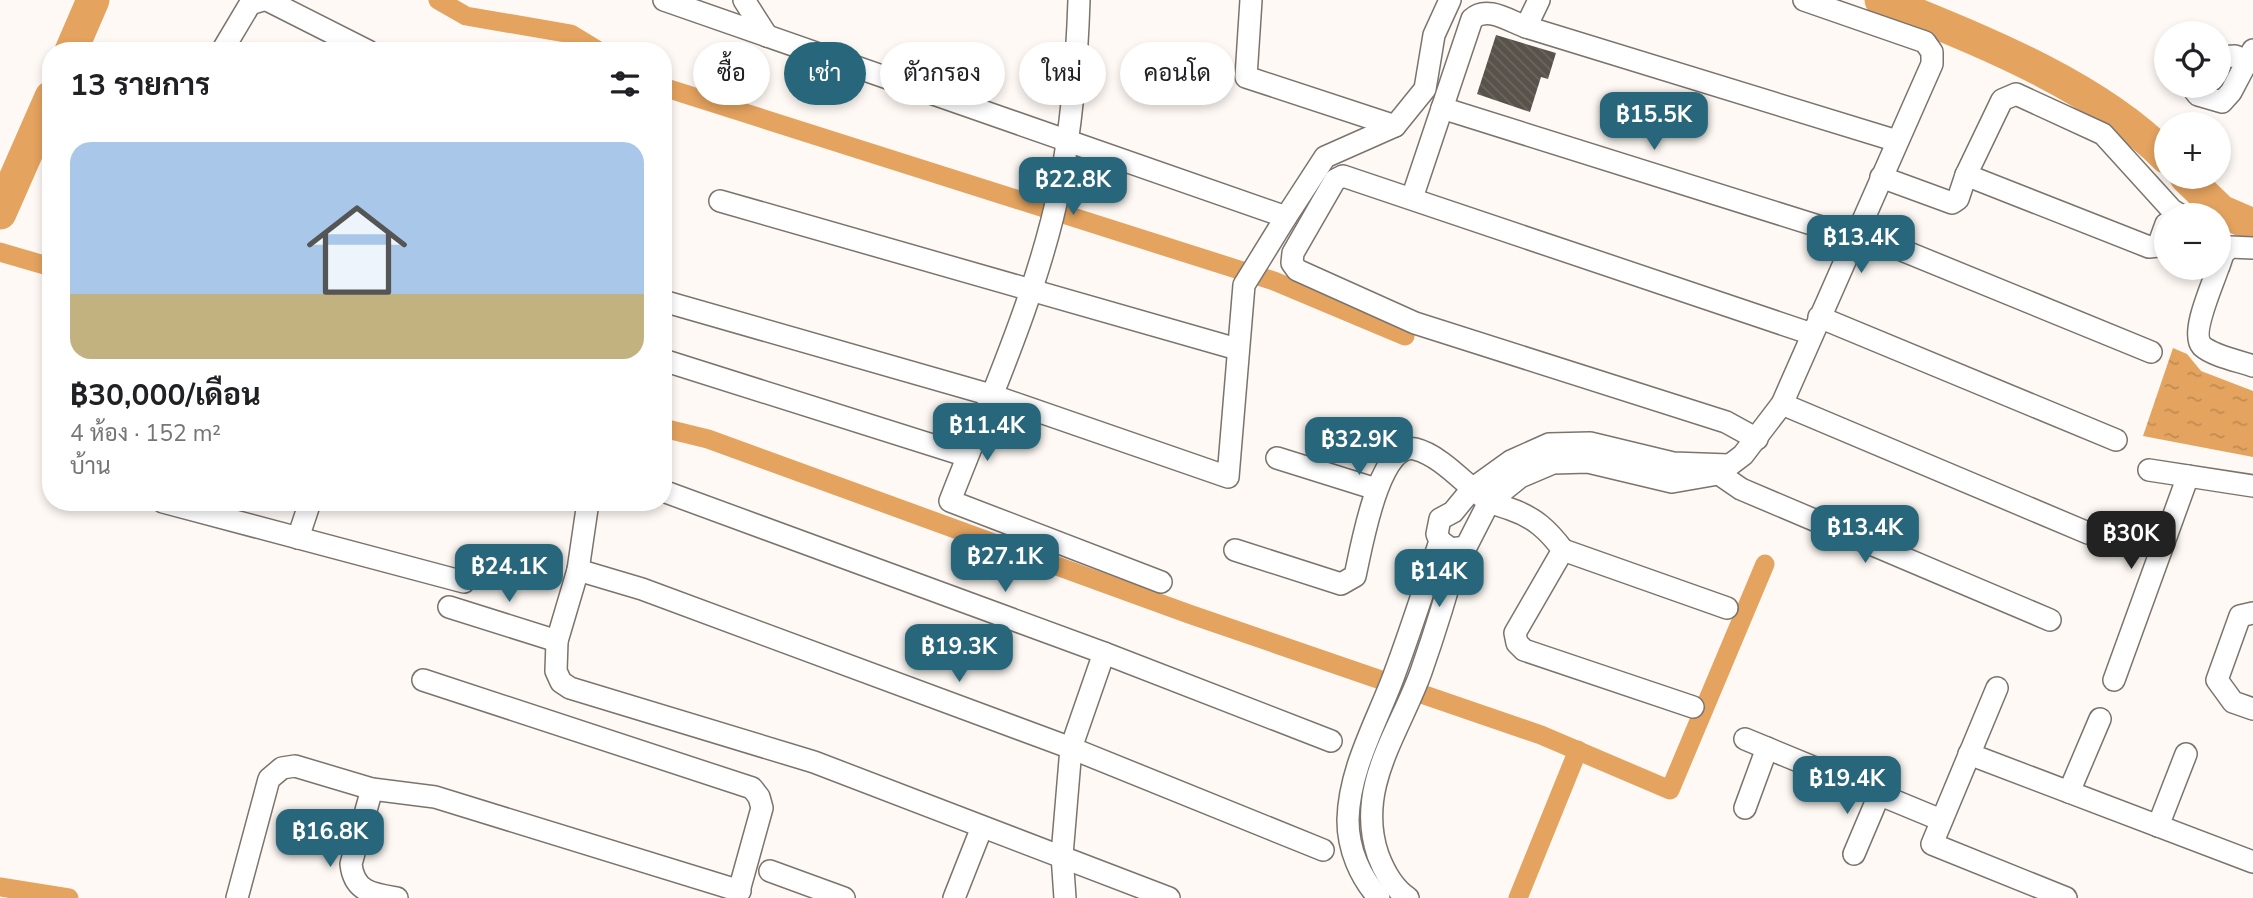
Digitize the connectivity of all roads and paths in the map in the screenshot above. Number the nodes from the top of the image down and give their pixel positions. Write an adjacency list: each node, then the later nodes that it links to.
1 (265, 0): 11 (street); 12 (street)
2 (664, 0): 10 (street)
3 (744, 0): 10 (street)
4 (1079, 0): 21 (street)
5 (1251, 0): 19 (street)
6 (1450, 0): 19 (street)
7 (1539, 0): 9 (street)
8 (1804, 0): 20 (street)
9 (1526, 27): 18 (street); 20 (street)
10 (767, 36): 21 (street)
11 (227, 42)
12 (350, 42)
13 (2250, 55): 14 (street); 15 (street)
14 (2231, 56)
15 (2231, 87)
16 (2208, 98): 17 (street)
17 (2224, 98)
18 (1442, 107): 24 (street); 28 (street)
19 (1395, 126): 27 (street)
20 (1896, 141): 23 (street)
21 (1066, 143): 27 (street); 33 (street)
22 (1966, 175): 23 (street); 26 (street); 29 (street)
23 (1881, 177): 28 (street)
24 (1412, 198): 35 (street); 42 (street)
25 (720, 201): 33 (street)
26 (2161, 203)
27 (1286, 217): 36 (street)
28 (1855, 236): 35 (street); 37 (street)
29 (2154, 246)
30 (2231, 247): 31 (street)
31 (2253, 248)
32 (2214, 280): 39 (street)
33 (1030, 288): 36 (street); 40 (street)
34 (672, 304): 40 (street)
35 (1816, 326): 41 (street); 43 (street)
36 (1237, 349): 40 (street)
37 (2151, 352)
38 (672, 363): 44 (street)
39 (2253, 366)
40 (991, 395): 44 (street)
41 (1782, 404): 42 (street); 58 (street)
42 (1757, 439): 46 (street)
43 (2116, 440)
44 (967, 456): 65 (street)
45 (1277, 458): 50 (street)
46 (1718, 467): 52 (street); 69 (street)
47 (2149, 470): 48 (street)
48 (2188, 476): 49 (street); 73 (street)
49 (2253, 486)
50 (1376, 489): 52 (street); 61 (street)
51 (672, 494): 71 (street)
52 (1481, 496): 56 (street); 57 (street); 62 (street)
53 (197, 511): 59 (street)
54 (307, 511): 59 (street)
55 (587, 511): 63 (street)
56 (1452, 512): 57 (street); 60 (street)
57 (1474, 528): 60 (street)
58 (2088, 533)
59 (298, 538): 64 (street)
60 (1449, 545): 84 (street); 84 (street)
61 (1235, 551)
62 (1563, 551): 67 (street); 75 (street)
63 (578, 570): 70 (street); 80 (street)
64 (464, 582)
65 (1161, 582)
66 (449, 607): 70 (street)
67 (1727, 608)
68 (2253, 613): 76 (street)
69 (2050, 620)
70 (557, 641): 91 (street)
71 (1104, 653): 79 (street); 80 (street)
72 (423, 680): 97 (street)
73 (2114, 680)
74 (1997, 688): 82 (street)
75 (1693, 707)
76 (2253, 709)
77 (2100, 719): 86 (street)
78 (1745, 739): 81 (street)
79 (1331, 741)
80 (1071, 748): 92 (street); 94 (street)
81 (1768, 748): 87 (street); 88 (street)
82 (1969, 754): 86 (street); 89 (street)
83 (2186, 754): 90 (street)
84 (1370, 764): 104 (street); 105 (street)
85 (372, 789): 97 (street); 98 (street); 99 (street)
86 (2069, 792): 90 (street)
87 (1880, 795): 89 (street); 93 (street)
88 (1745, 808)
89 (1941, 820): 106 (street)
90 (2158, 825): 95 (street)
91 (982, 827): 94 (street); 101 (street)
92 (1323, 850)
93 (1854, 854)
94 (1062, 855): 102 (street); 103 (street)
95 (2253, 862)
96 (770, 871): 100 (street)
97 (738, 894)
98 (237, 898)
99 (397, 898)
100 (844, 898)
101 (954, 898)
102 (1065, 898)
103 (1169, 898)
104 (1379, 898)
105 (1408, 898)
106 (2066, 898)

